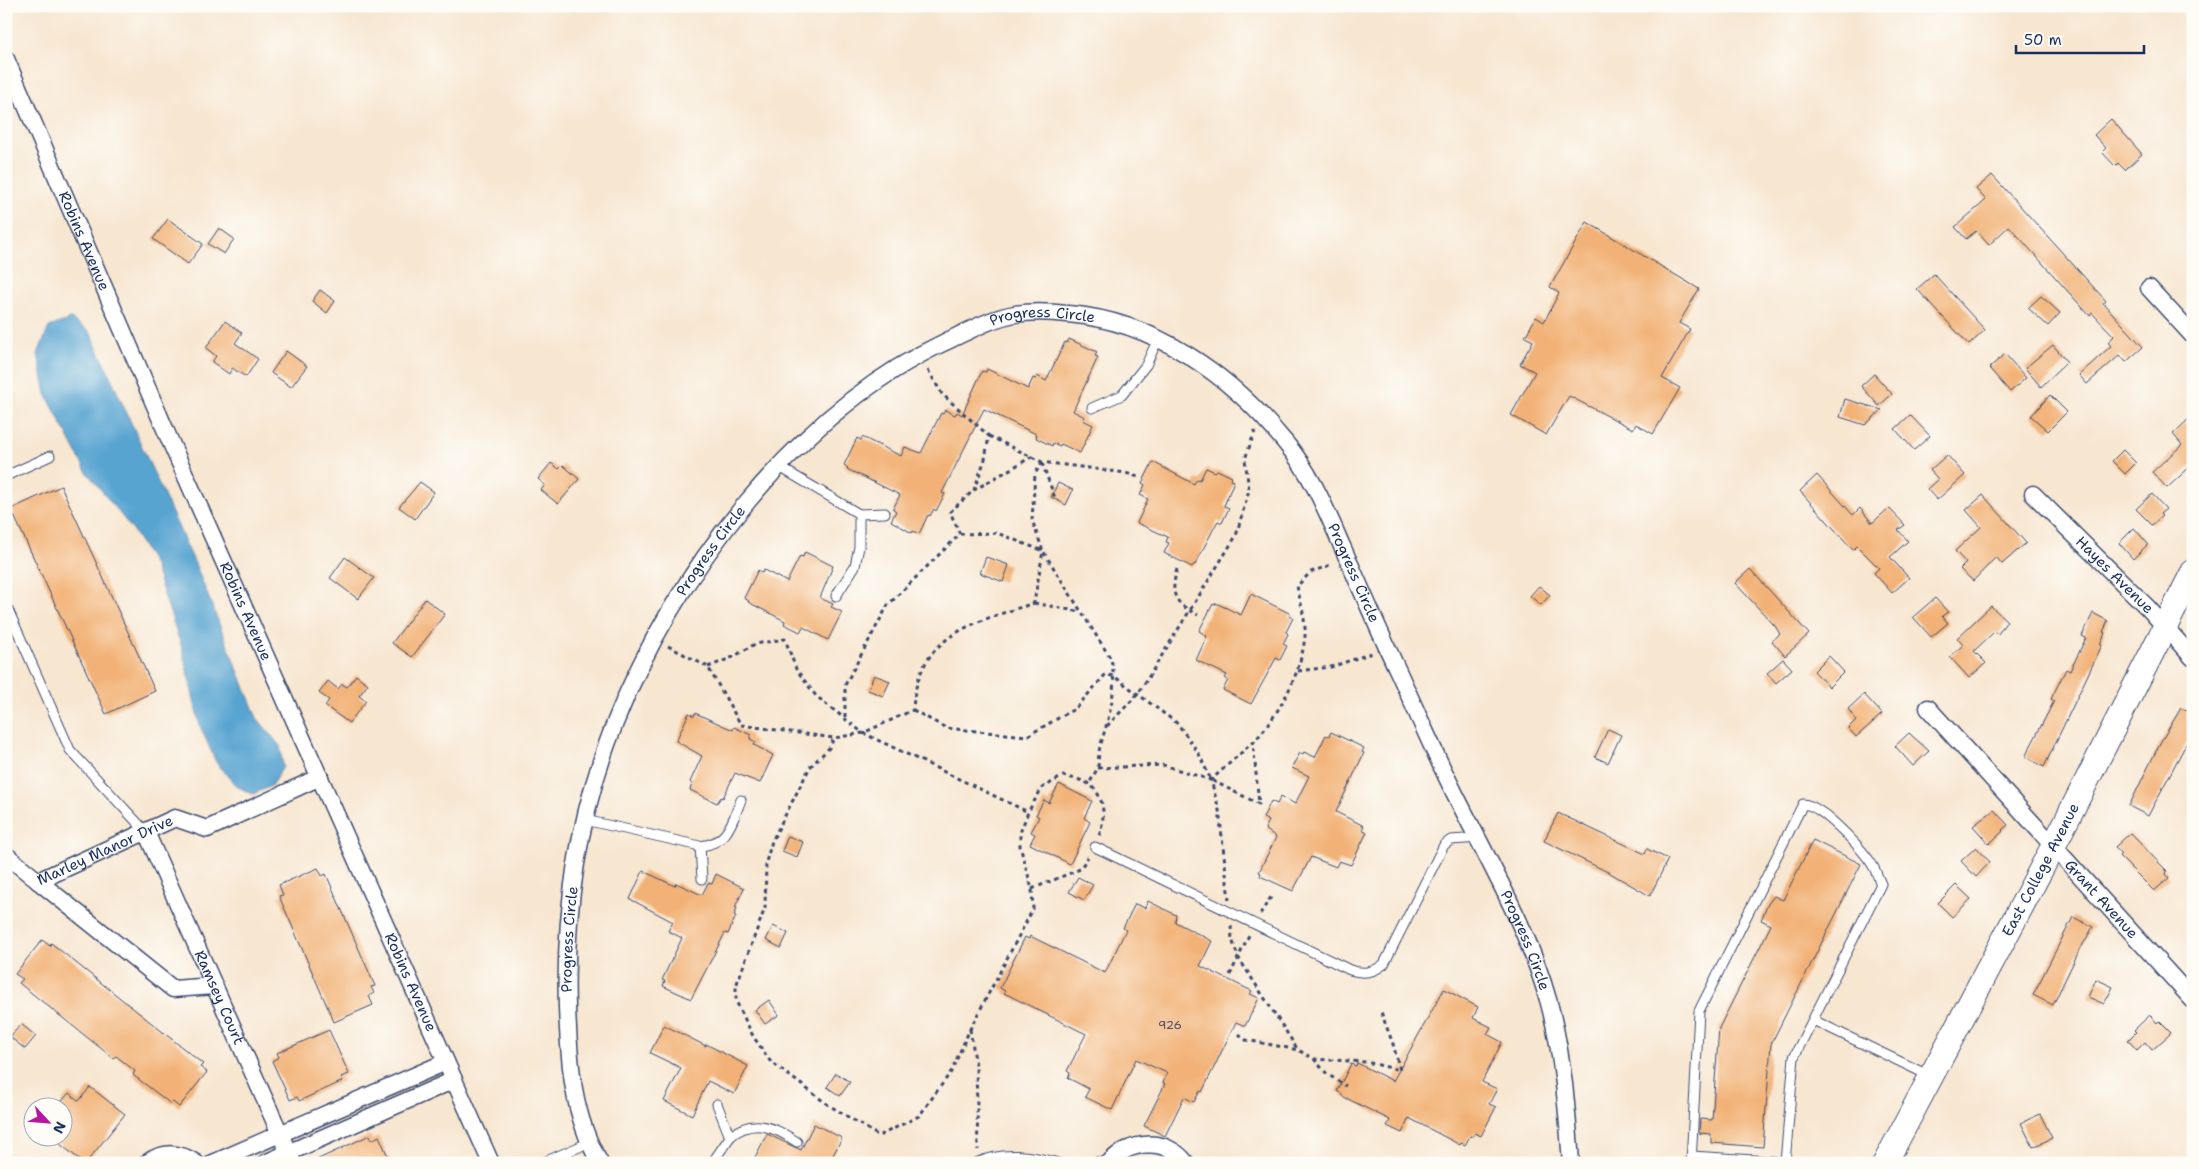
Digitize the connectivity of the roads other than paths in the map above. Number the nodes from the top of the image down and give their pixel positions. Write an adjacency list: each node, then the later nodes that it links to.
1 (6, 59): 18 (street, Robins Avenue)
2 (2149, 288): 3 (street)
3 (2193, 336)
4 (1158, 340): 5 (lane); 7 (street, Progress Circle); 22 (street, Progress Circle)
5 (1092, 408)
6 (50, 456): 8 (lane)
7 (778, 466): 11 (lane); 20 (street, Progress Circle)
8 (6, 476)
9 (2033, 494): 15 (street, Hayes Avenue)
10 (885, 512): 11 (lane)
11 (859, 514): 13 (lane)
12 (2193, 572): 15 (main road, East College Avenue)
13 (836, 596)
14 (6, 605): 21 (lane)
15 (2164, 626): 16 (street, Hayes Avenue); 23 (main road, East College Avenue)
16 (2193, 658)
17 (1928, 708): 23 (street, Grant Avenue)
18 (320, 777): 21 (street, Marley Manor Drive); 32 (street, Robins Avenue)
19 (742, 800): 24 (lane)
20 (585, 820): 24 (lane); 39 (street, Progress Circle)
21 (146, 832): 28 (street, Marley Manor Drive); 29 (street, Ramsey Court)
22 (1479, 838): 25 (lane); 55 (street, Progress Circle)
23 (2054, 845): 30 (street, Grant Avenue); 33 (main road, East College Avenue)
24 (700, 846): 27 (lane)
25 (1095, 847)
26 (6, 855): 28 (street, Marley Manor Drive)
27 (702, 879)
28 (38, 881): 29 (street)
29 (214, 986): 36 (street, Ramsey Court)
30 (2193, 1000)
31 (1813, 1020): 33 (lane); 41 (lane); 56 (lane)
32 (446, 1062): 34 (street, Robins Avenue); 36 (street)
33 (1930, 1076): 57 (main road, East College Avenue)
34 (454, 1080): 40 (street); 48 (street, Robins Avenue)
35 (717, 1104): 37 (lane)
36 (280, 1135): 40 (street, Ramsey Court); 46 (street)
37 (730, 1137): 38 (lane); 51 (lane)
38 (797, 1142)
39 (588, 1143): 49 (lane); 50 (street, Progress Circle)
40 (290, 1158): 47 (street)
41 (1692, 1160): 56 (lane)
42 (977, 1162): 52 (lane)
43 (1110, 1162): 53 (lane); 54 (street)
44 (147, 1163): 45 (street)
45 (196, 1163)
46 (213, 1163)
47 (265, 1163)
48 (491, 1163)
49 (542, 1163)
50 (600, 1163)
51 (712, 1163)
52 (1058, 1163)
53 (1082, 1163)
54 (1186, 1163)
55 (1571, 1163)
56 (1785, 1163)
57 (1885, 1163)

